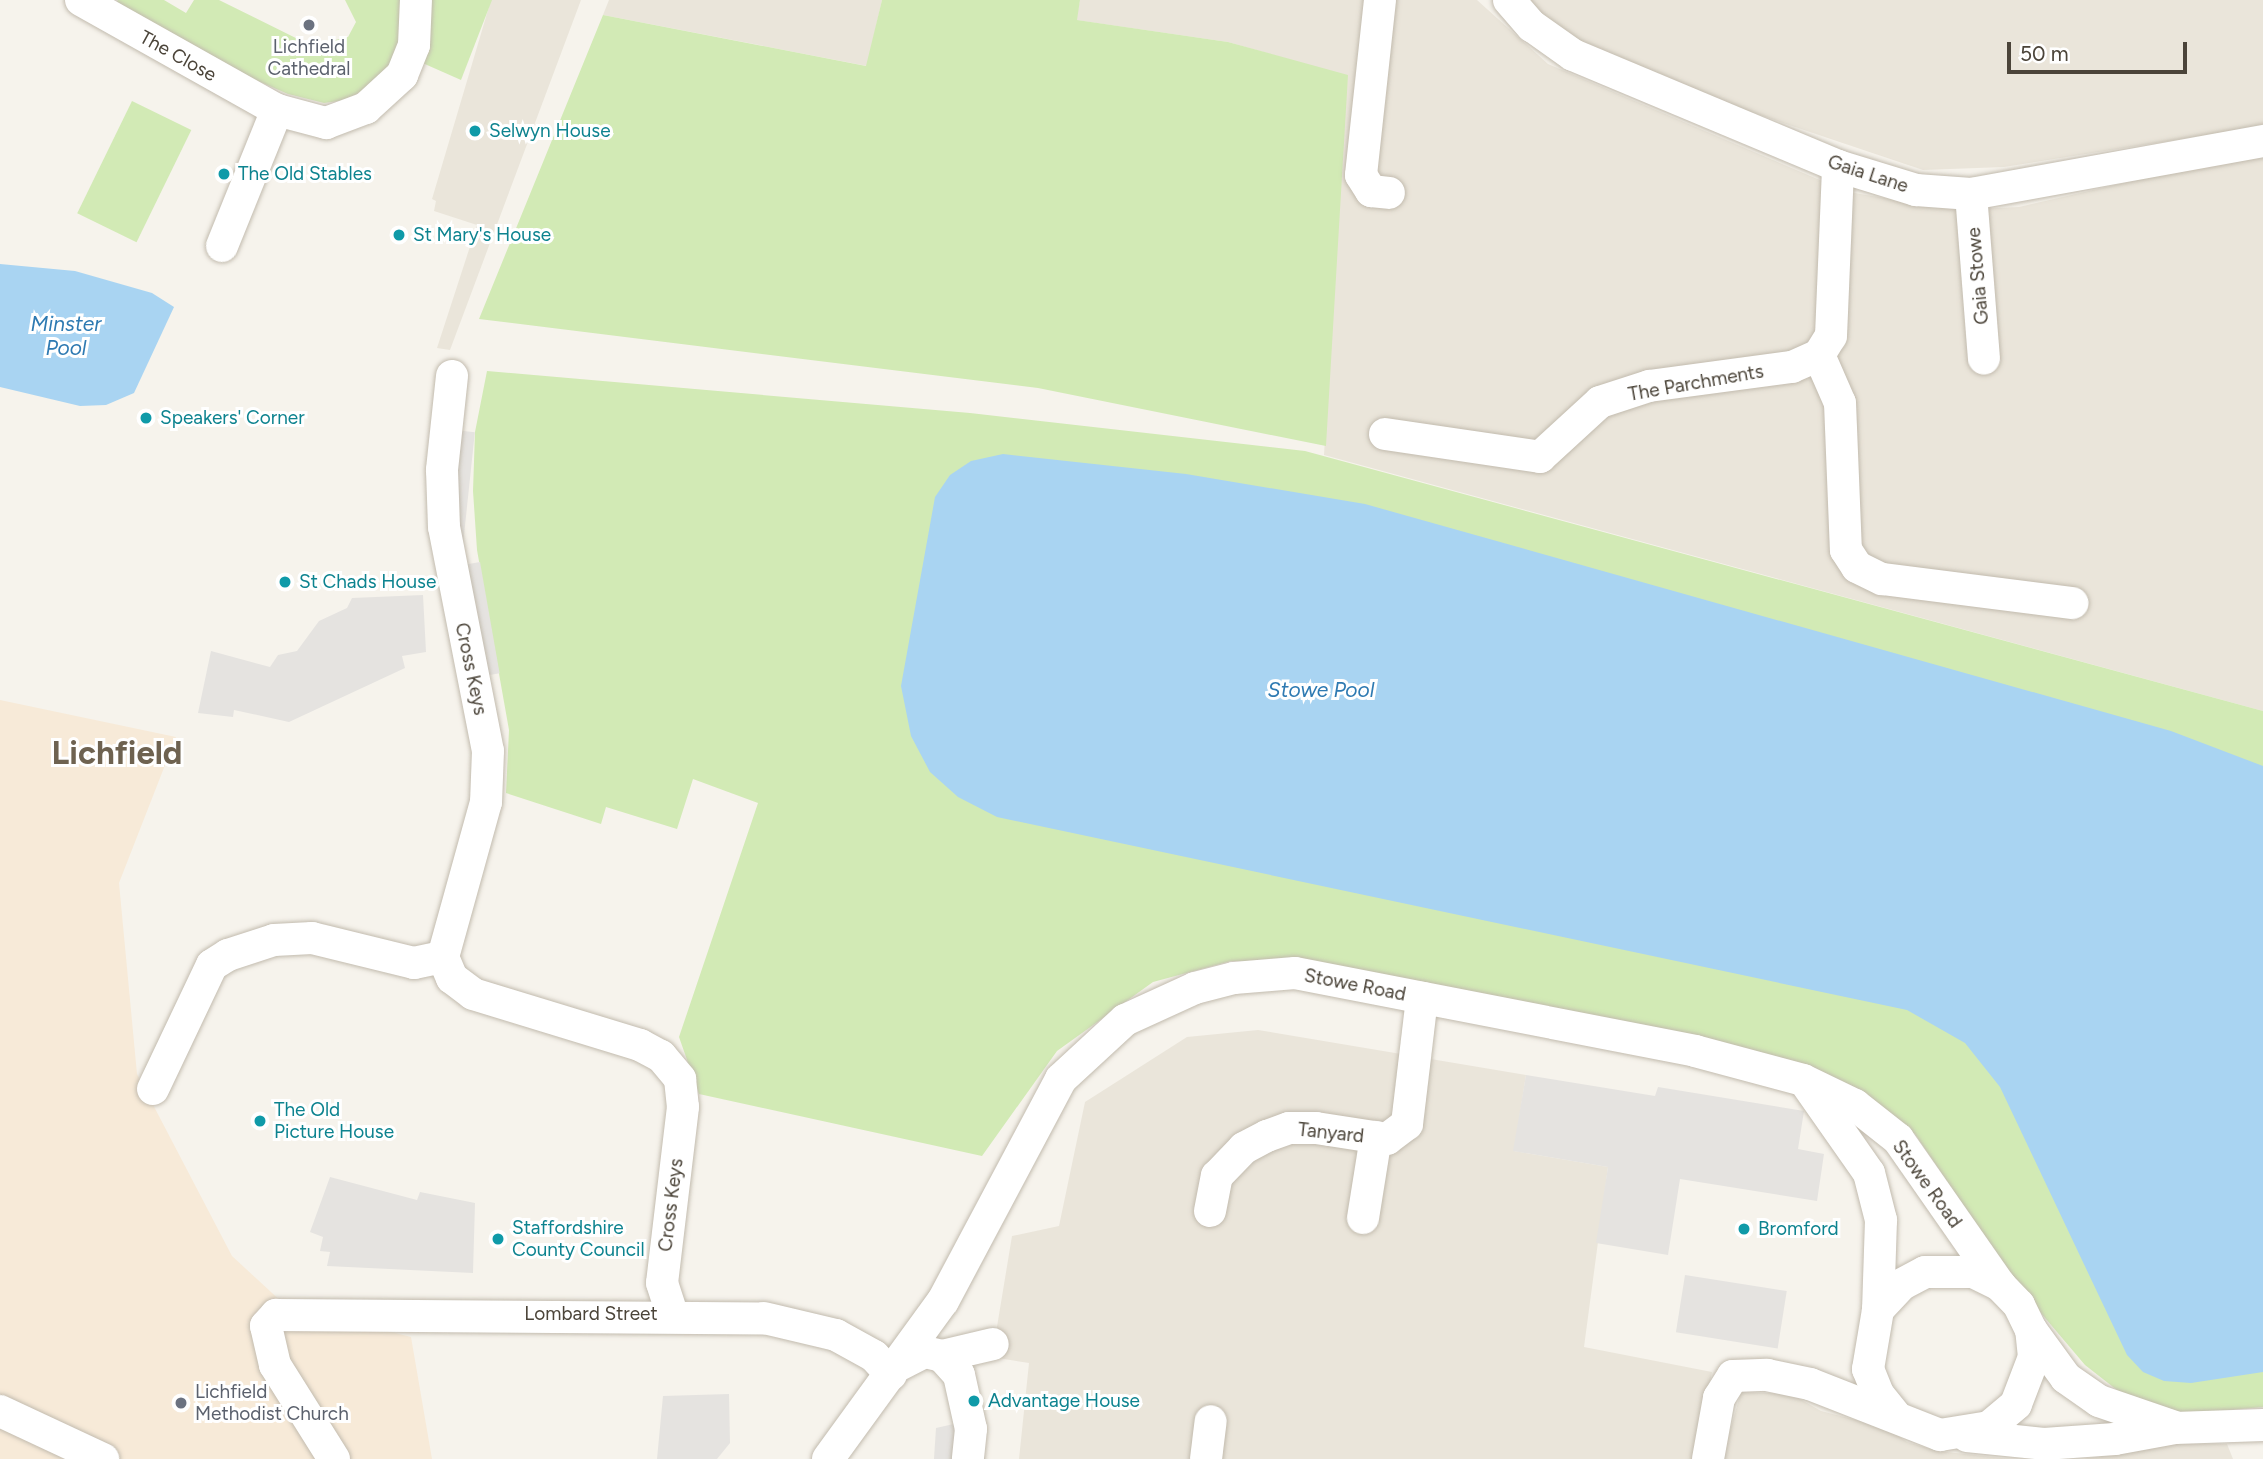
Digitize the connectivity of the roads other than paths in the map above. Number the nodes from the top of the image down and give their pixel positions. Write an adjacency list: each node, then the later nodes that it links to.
1 (81, 0): 5 (street, The Close)
2 (416, 0): 5 (street, The Close)
3 (1380, 0): 8 (street)
4 (1509, 0): 7 (street, Gaia Lane)
5 (276, 110): 10 (street)
6 (2263, 141): 9 (street, Gaia Lane)
7 (1838, 166): 9 (street, Gaia Lane); 11 (street)
8 (1389, 193)
9 (1971, 194): 12 (street, Gaia Stowe)
10 (222, 246)
11 (1819, 355): 14 (street, The Parchments); 15 (street)
12 (1984, 358)
13 (452, 376): 16 (street, Cross Keys)
14 (1385, 434)
15 (2072, 603)
16 (443, 957): 19 (street); 25 (street, Cross Keys)
17 (1422, 998): 18 (street, Stowe Road); 20 (street, Tanyard); 30 (street, Stowe Road)
18 (1803, 1080): 23 (street, Stowe Road); 24 (street, Stowe Road)
19 (153, 1089)
20 (1376, 1137): 21 (street, Tanyard); 22 (street)
21 (1210, 1211)
22 (1363, 1218)
23 (2000, 1285): 24 (street); 26 (street)
24 (1878, 1310): 28 (street)
25 (672, 1314): 30 (street, Lombard Street); 39 (street, Lombard Street)
26 (2031, 1330): 35 (street); 37 (street)
27 (993, 1344): 29 (street)
28 (1868, 1354): 31 (street); 33 (street)
29 (942, 1356): 30 (street); 41 (street)
30 (895, 1370): 40 (street, Stowe Road)
31 (1810, 1384): 33 (street); 43 (street)
32 (0, 1411): 38 (street)
33 (1894, 1414): 37 (street)
34 (1211, 1421): 42 (street)
35 (2175, 1428): 36 (street); 37 (street)
36 (2263, 1429)
37 (1962, 1435)
38 (103, 1459)
39 (334, 1459)
40 (828, 1459)
41 (968, 1459)
42 (1206, 1459)
43 (1708, 1459)

